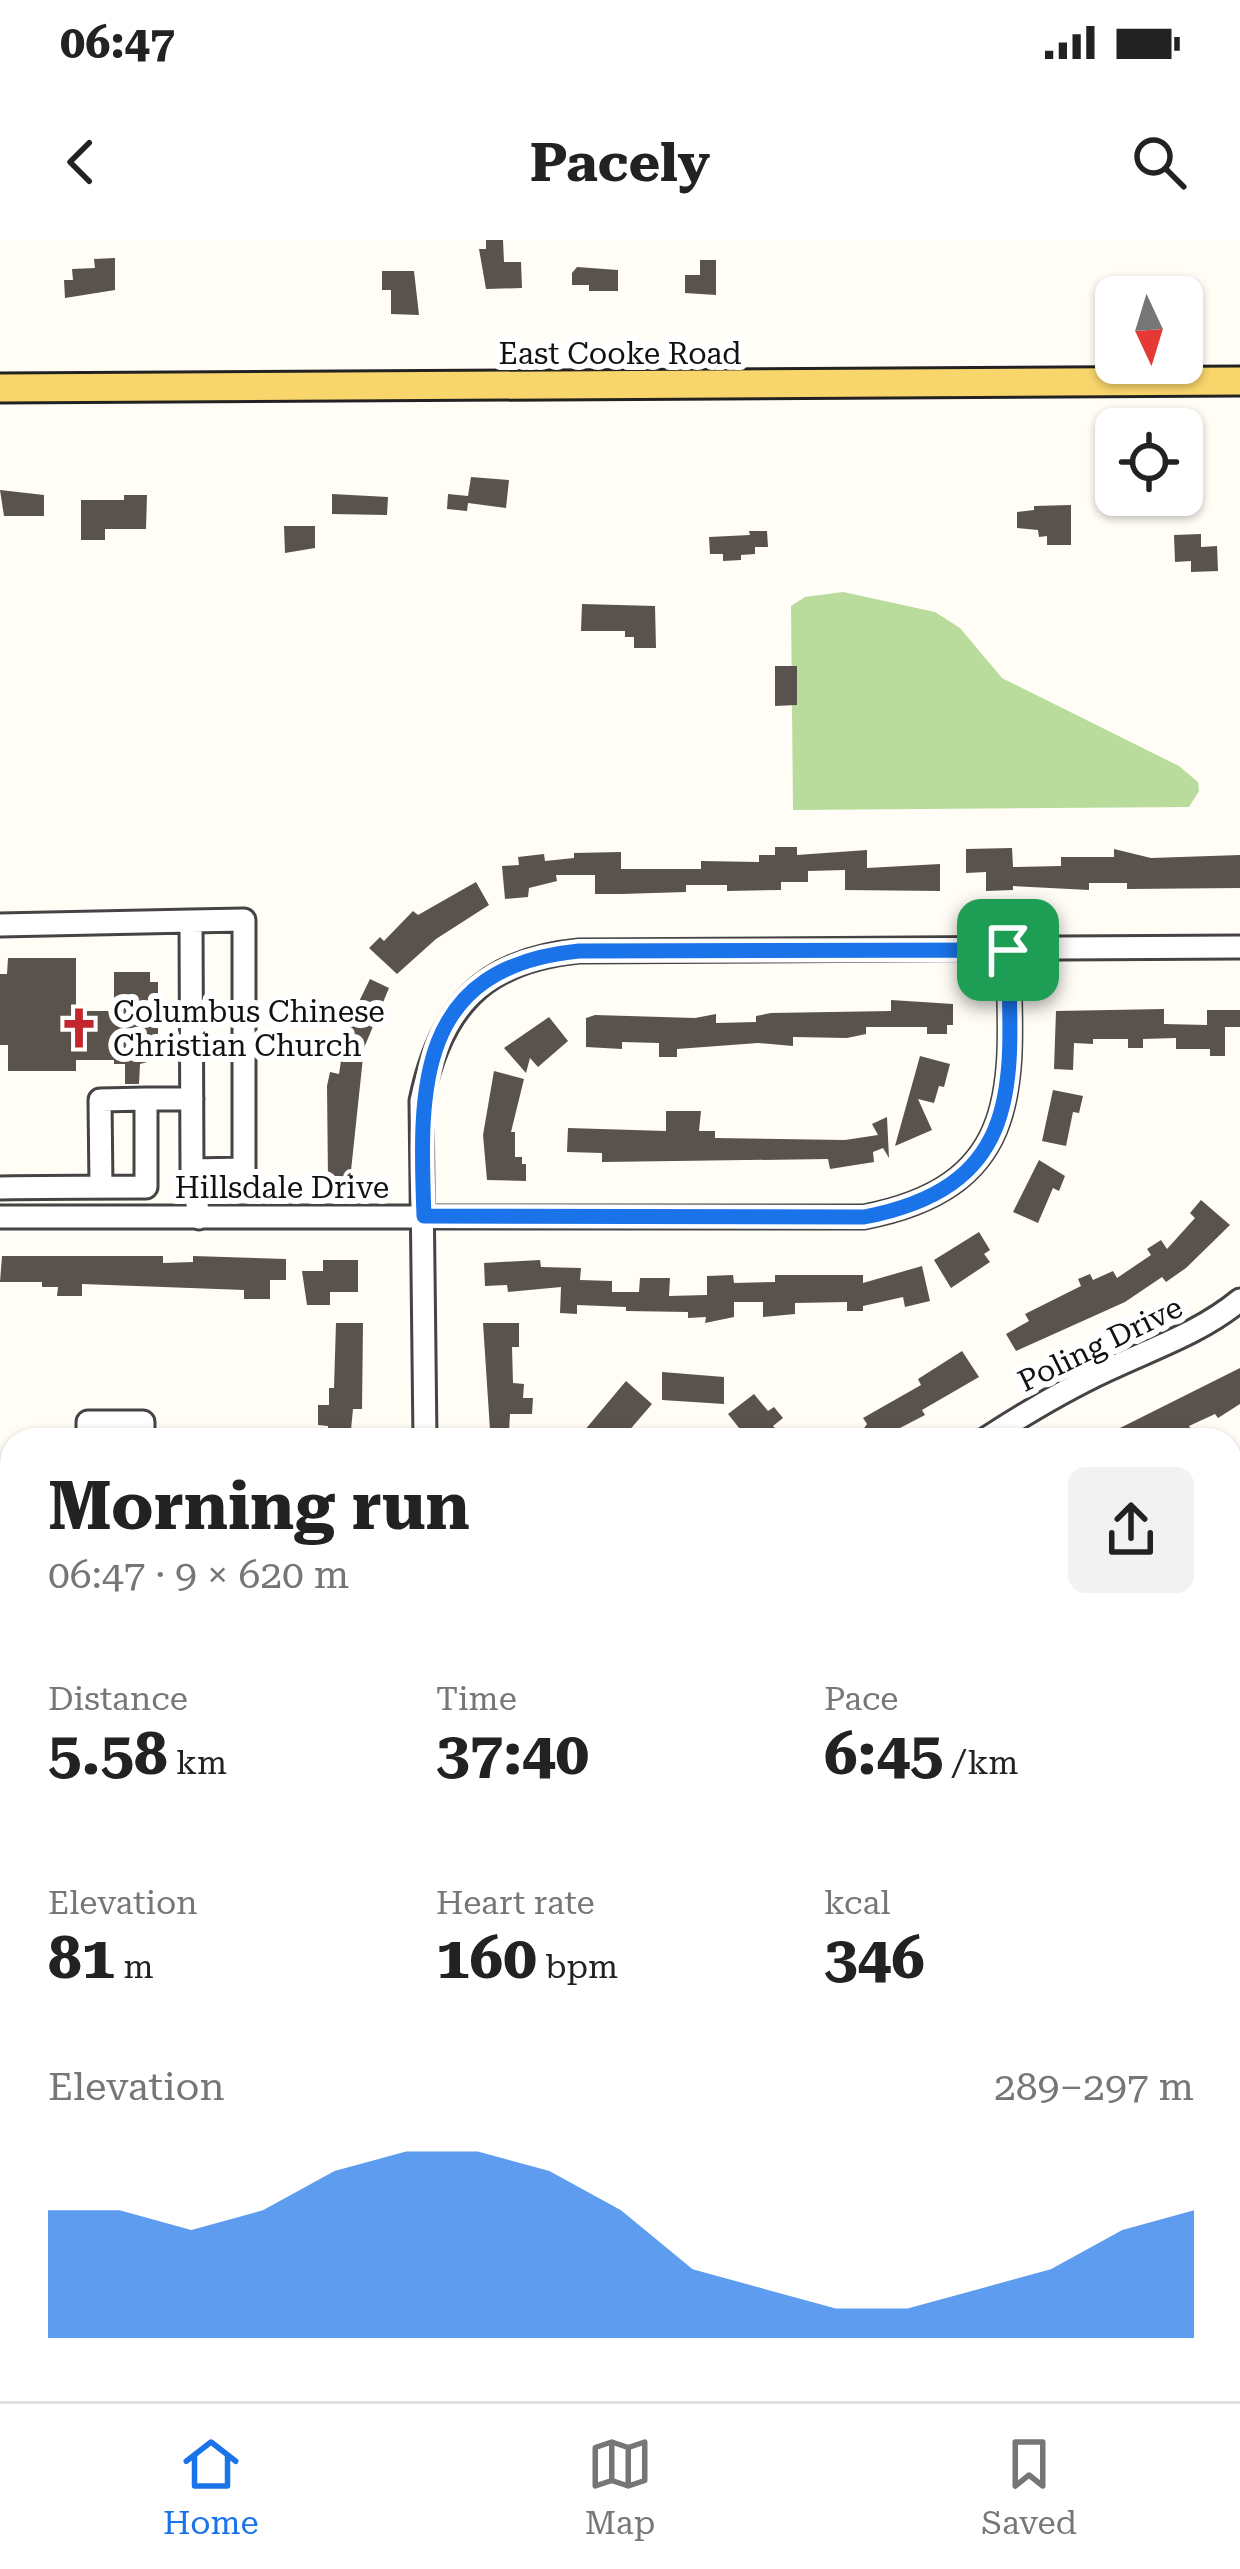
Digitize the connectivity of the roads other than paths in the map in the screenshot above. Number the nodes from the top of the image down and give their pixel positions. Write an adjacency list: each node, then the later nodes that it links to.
1 (1240, 381): 2 (main road, East Cooke Road)
2 (0, 388)
3 (191, 921): 4 (street); 8 (street); 9 (street)
4 (0, 925)
5 (1240, 946): 6 (street)
6 (1008, 950): 12 (street); 12 (street, Hillsdale Drive)
7 (146, 1099): 8 (street); 10 (street); 10 (street)
8 (192, 1099): 9 (street)
9 (192, 1170): 15 (street)
10 (107, 1187): 11 (street); 14 (street)
11 (0, 1188)
12 (424, 1216): 15 (street, Hillsdale Drive); 19 (street)
13 (0, 1217): 14 (street, Hillsdale Drive)
14 (115, 1217): 15 (street, Hillsdale Drive)
15 (189, 1218)
16 (1240, 1300): 20 (street, Poling Drive)
17 (88, 1428): 18 (street)
18 (143, 1428)
19 (425, 1428)
20 (1002, 1428)

